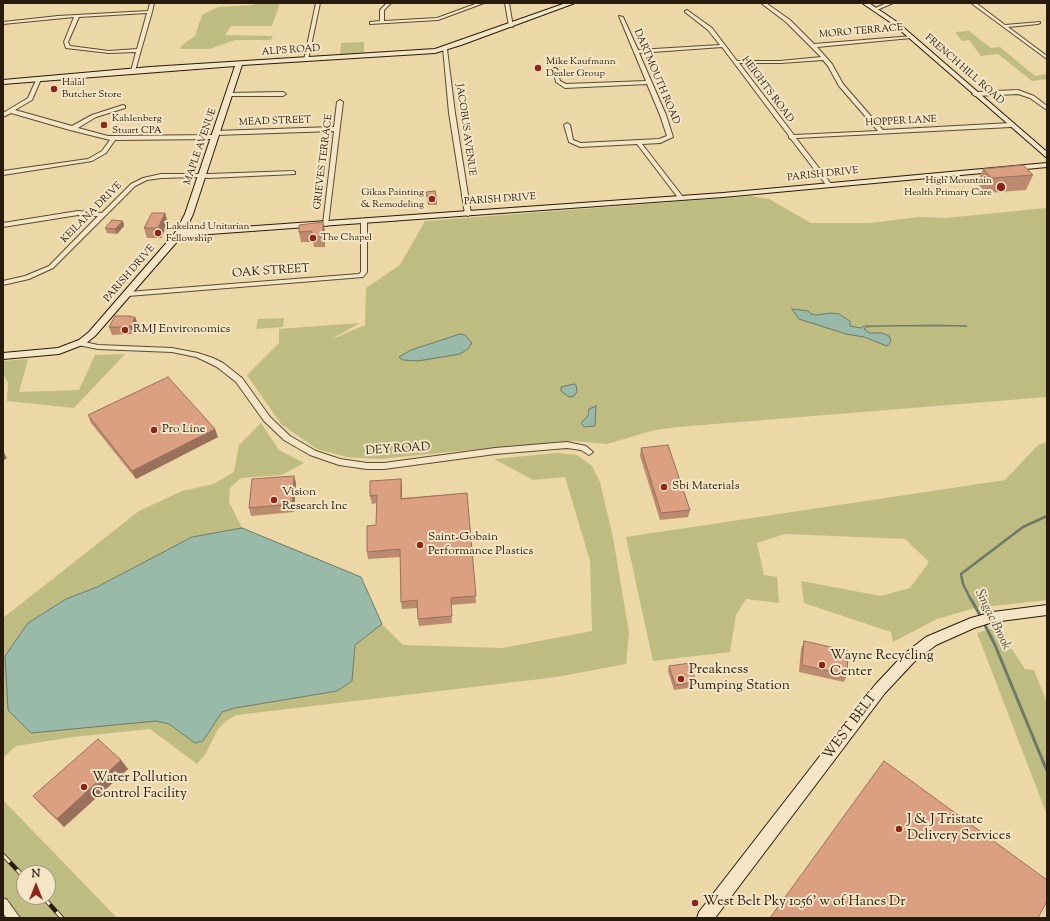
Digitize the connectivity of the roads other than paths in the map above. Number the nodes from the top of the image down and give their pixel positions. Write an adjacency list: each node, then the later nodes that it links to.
1 (152, 3): 13 (street)
2 (318, 3): 32 (street)
3 (389, 3): 16 (street)
4 (482, 3): 16 (street)
5 (507, 3): 20 (street)
6 (572, 3): 20 (main road, ALPS ROAD)
7 (764, 3): 24 (street)
8 (865, 3): 11 (main road, FRENCH HILL ROAD)
9 (891, 3): 11 (street)
10 (972, 3): 21 (street)
11 (875, 9): 22 (main road, FRENCH HILL ROAD)
12 (687, 11): 23 (street, HEIGHTS ROAD)
13 (150, 12): 14 (street); 26 (street)
14 (77, 16): 18 (street); 26 (street)
15 (620, 17): 28 (street, DARTMOUTH ROAD)
16 (382, 21): 17 (street)
17 (372, 22)
18 (3, 23)
19 (1038, 23): 21 (street)
20 (511, 26): 25 (main road, ALPS ROAD)
21 (1004, 26): 29 (street)
22 (911, 37): 24 (street, MORO TERRACE); 42 (main road, FRENCH HILL ROAD)
23 (723, 46): 28 (street); 33 (street, HEIGHTS ROAD)
24 (813, 46): 30 (street)
25 (445, 49): 32 (main road, ALPS ROAD); 64 (street, JACOBUS AVENUE)
26 (139, 50): 36 (street)
27 (1047, 51): 29 (street)
28 (636, 52): 39 (street, DARTMOUTH ROAD)
29 (1038, 52): 31 (street)
30 (824, 58): 33 (street); 52 (street)
31 (1047, 58)
32 (306, 60): 34 (main road, ALPS ROAD)
33 (734, 62): 54 (street, HEIGHTS ROAD)
34 (239, 64): 36 (main road, ALPS ROAD); 40 (main road, MAPLE AVENUE)
35 (555, 69): 39 (street)
36 (134, 71): 37 (main road, ALPS ROAD)
37 (39, 79): 38 (main road, ALPS ROAD); 46 (street)
38 (3, 82)
39 (649, 82): 56 (street, DARTMOUTH ROAD)
40 (229, 94): 41 (street); 53 (main road, MAPLE AVENUE)
41 (283, 94)
42 (975, 94): 45 (street); 49 (main road, FRENCH HILL ROAD)
43 (340, 102): 51 (street, GRIEVES TERRACE)
44 (122, 107): 50 (street)
45 (1047, 108)
46 (11, 111): 47 (street); 50 (street, MEAD STREET)
47 (3, 115)
48 (567, 125): 56 (street)
49 (1011, 125): 52 (street, HOPPER LANE); 57 (main road, FRENCH HILL ROAD)
50 (72, 129): 55 (street, MEAD STREET)
51 (336, 129): 53 (street, MEAD STREET); 67 (street, GRIEVES TERRACE)
52 (882, 132): 54 (street, HOPPER LANE)
53 (214, 135): 55 (street, MEAD STREET); 61 (main road, MAPLE AVENUE)
54 (791, 137): 62 (street, HEIGHTS ROAD)
55 (113, 139): 59 (street)
56 (638, 142): 63 (street)
57 (1047, 156)
58 (1047, 165): 62 (main road, PARISH DRIVE)
59 (3, 173)
60 (293, 173): 61 (street, KEILANA DRIVE)
61 (201, 176): 65 (street, KEILANA DRIVE); 69 (main road, MAPLE AVENUE)
62 (829, 185): 63 (main road, PARISH DRIVE)
63 (681, 198): 64 (main road, PARISH DRIVE)
64 (468, 214): 66 (main road, PARISH DRIVE)
65 (103, 215): 68 (street); 70 (street, KEILANA DRIVE)
66 (364, 221): 67 (main road, PARISH DRIVE); 71 (street, OAK STREET)
67 (326, 224): 69 (main road, PARISH DRIVE)
68 (3, 225)
69 (179, 234): 71 (main road, PARISH DRIVE)
70 (3, 283)
71 (128, 294): 72 (main road, PARISH DRIVE)
72 (80, 343): 73 (main road, PARISH DRIVE); 74 (street, DEY ROAD)
73 (3, 356)
74 (589, 452)
75 (1047, 610): 78 (main road, WEST BELT)
76 (3, 904): 77 (street)
77 (14, 918)
78 (705, 918)

